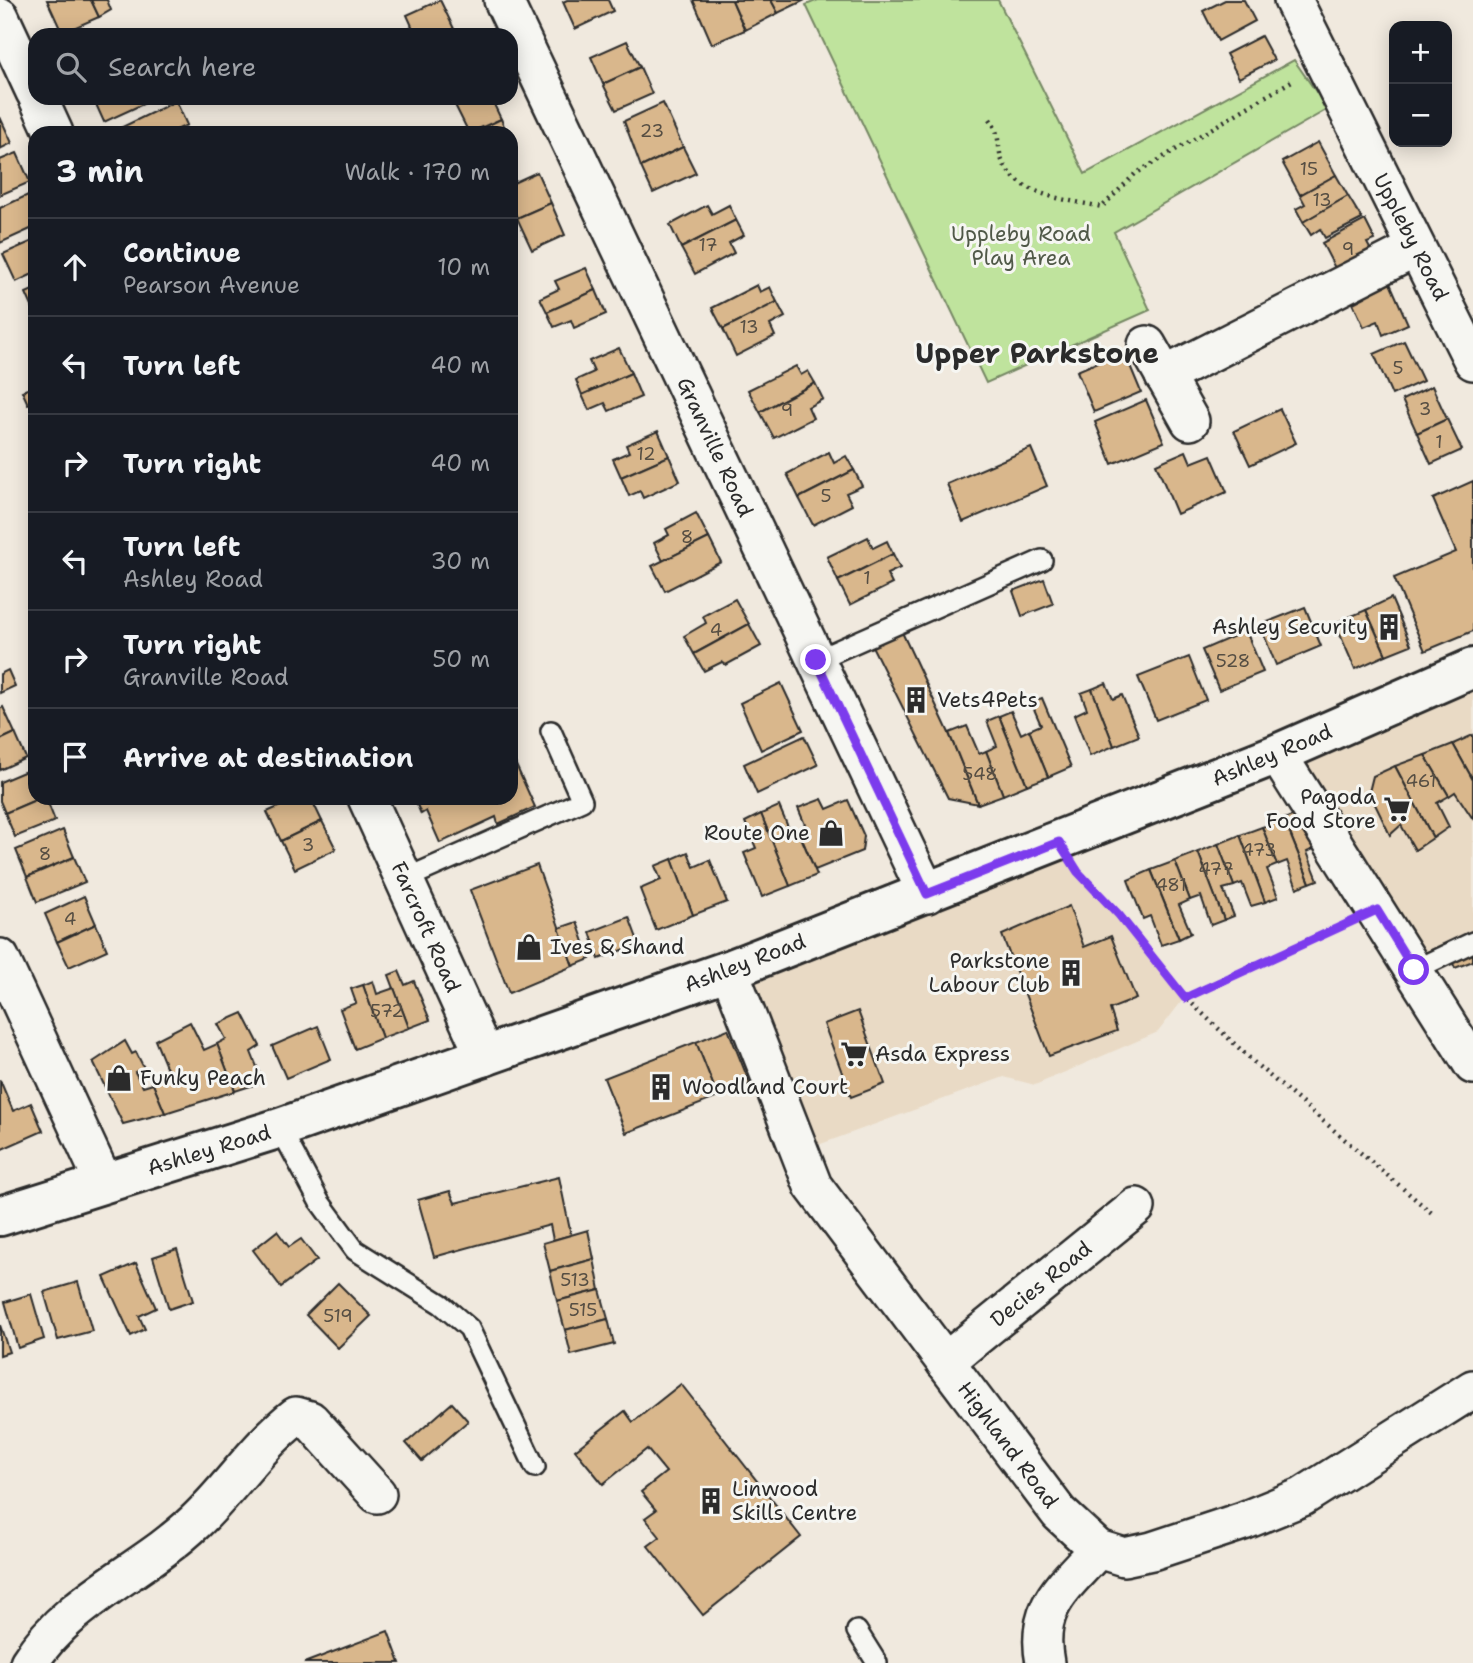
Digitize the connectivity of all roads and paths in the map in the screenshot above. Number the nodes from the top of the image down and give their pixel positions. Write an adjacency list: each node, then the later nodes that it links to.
1 (503, 0): 4 (street, Granville Road)
2 (1300, 2): 6 (street, Uppleby Road)
3 (0, 18): 7 (street)
4 (516, 28)
5 (518, 32): 15 (street, Granville Road)
6 (1323, 61): 9 (path); 11 (street, Uppleby Road)
7 (28, 77)
8 (41, 105): 10 (street)
9 (990, 119)
10 (51, 126)
11 (1416, 248): 12 (street, Uppleby Road); 13 (street)
12 (1473, 361)
13 (1190, 421)
14 (1042, 560): 15 (lane)
15 (816, 660): 22 (street, Granville Road)
16 (1473, 667): 18 (main road, Ashley Road)
17 (551, 731): 21 (lane)
18 (1277, 754): 20 (main road, Ashley Road); 23 (street)
19 (370, 805): 21 (street, Farcroft Road)
20 (1059, 842): 22 (main road, Ashley Road); 28 (path)
21 (405, 879): 29 (street, Farcroft Road)
22 (927, 894): 26 (main road, Ashley Road)
23 (1377, 910): 27 (street); 28 (path)
24 (1473, 942): 27 (lane)
25 (0, 958): 32 (street)
26 (729, 970): 29 (main road, Ashley Road); 36 (street, Highland Road)
27 (1414, 970): 30 (street)
28 (1185, 998): 34 (path)
29 (485, 1057): 31 (main road, Ashley Road)
30 (1473, 1065)
31 (280, 1128): 32 (main road, Ashley Road); 38 (lane)
32 (104, 1183): 35 (main road, Ashley Road)
33 (1136, 1207): 36 (street, Decies Road)
34 (1433, 1214)
35 (0, 1216)
36 (945, 1362): 40 (street, Highland Road)
37 (1473, 1389): 40 (street)
38 (536, 1467)
39 (377, 1494): 42 (street)
40 (1098, 1549): 44 (street)
41 (856, 1632): 43 (lane)
42 (29, 1663)
43 (877, 1663)
44 (1045, 1663)

